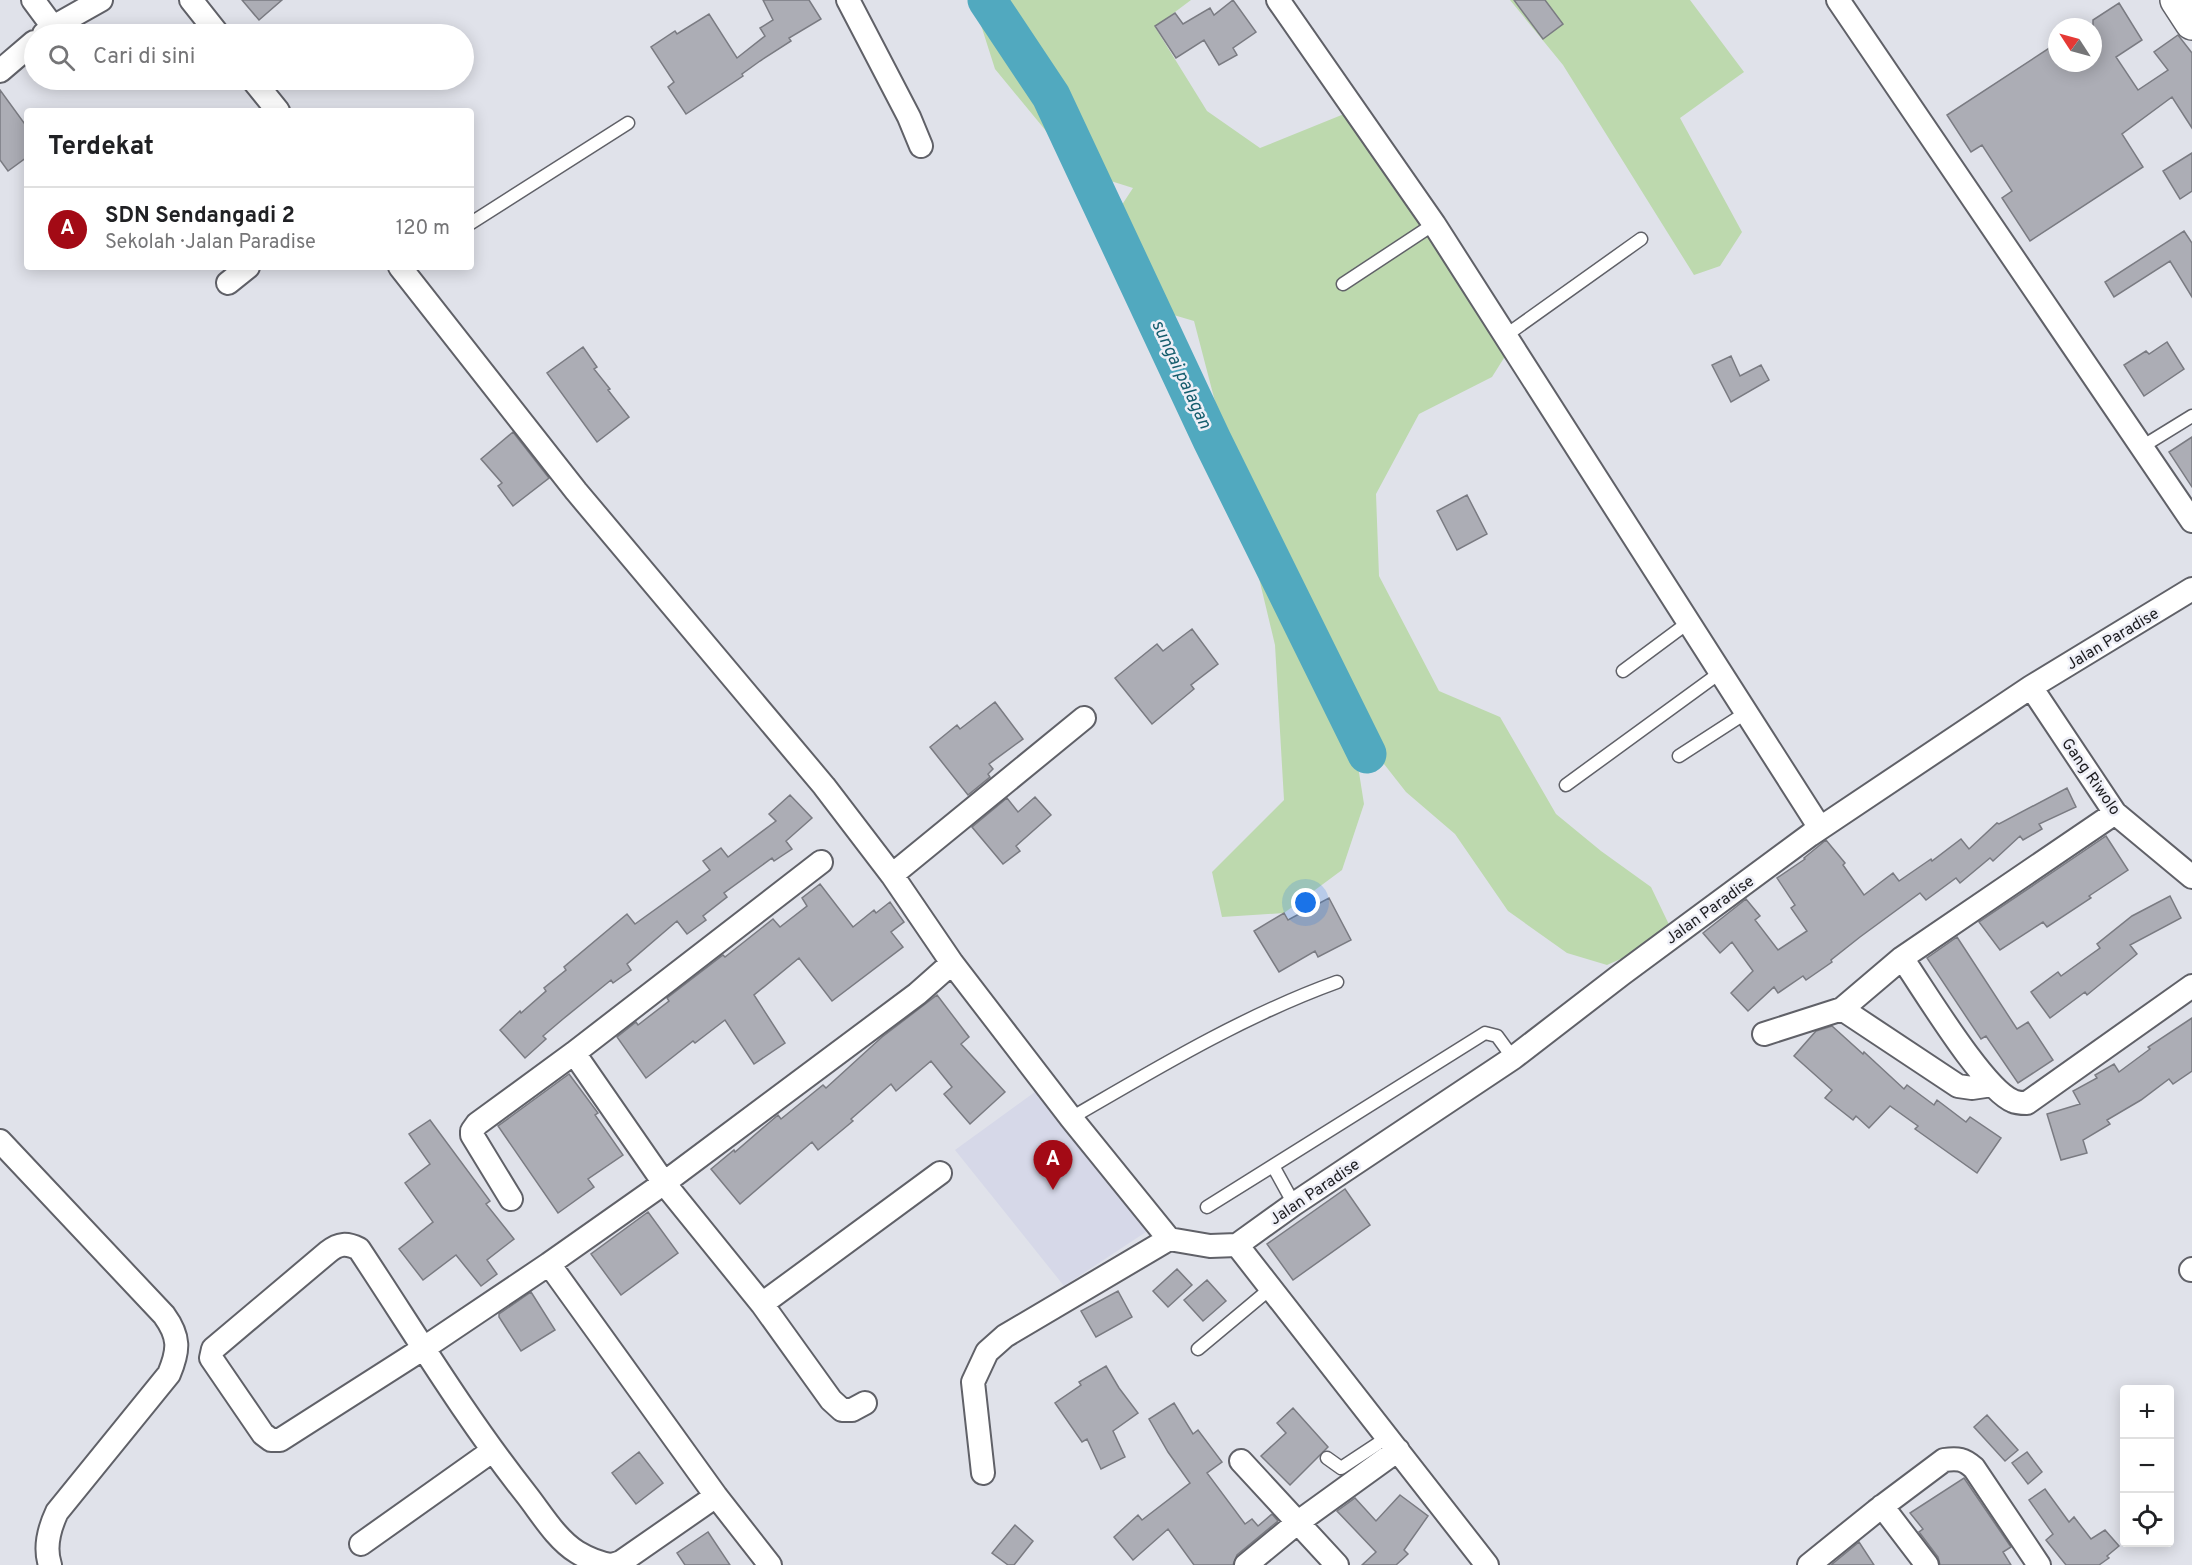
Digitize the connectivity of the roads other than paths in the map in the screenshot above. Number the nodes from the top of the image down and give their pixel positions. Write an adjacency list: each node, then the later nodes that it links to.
1 (33, 0): 9 (street)
2 (101, 0): 10 (street)
3 (191, 0): 11 (street)
4 (848, 0): 17 (street)
5 (1278, 0): 19 (street)
6 (1838, 0): 27 (street)
7 (2177, 0): 8 (main road)
8 (2192, 23)
9 (45, 24)
10 (60, 24)
11 (210, 24)
12 (24, 51): 13 (street)
13 (0, 71)
14 (261, 90): 15 (street)
15 (276, 108)
16 (628, 123): 18 (lane)
17 (921, 146)
18 (474, 220)
19 (1434, 224): 24 (lane); 25 (street)
20 (1641, 239): 25 (lane)
21 (244, 270): 23 (street)
22 (402, 270): 41 (street)
23 (228, 283)
24 (1343, 284)
25 (1505, 336): 30 (street)
26 (2192, 416): 27 (lane)
27 (2140, 448): 28 (street)
28 (2192, 522)
29 (2192, 589): 33 (street, Jalan Paradise)
30 (1689, 622): 31 (lane); 32 (street)
31 (1623, 671)
32 (1721, 672): 34 (street); 37 (lane)
33 (2031, 687): 38 (street, Gang Riwolo); 39 (street, Jalan Paradise)
34 (1747, 712): 36 (lane); 39 (street)
35 (1084, 718): 41 (street)
36 (1679, 756)
37 (1566, 785)
38 (2115, 813): 42 (street, Gang Riwolo); 43 (street)
39 (1820, 828): 50 (street, Jalan Paradise)
40 (821, 862): 49 (street)
41 (892, 875): 44 (street)
42 (2192, 877)
43 (1902, 958): 47 (street); 51 (street)
44 (952, 963): 52 (street); 56 (street)
45 (1337, 982): 52 (lane)
46 (2192, 986): 51 (street)
47 (1842, 1009): 48 (street); 51 (street)
48 (1764, 1034)
49 (574, 1053): 56 (street); 57 (street)
50 (1513, 1058): 54 (lane); 58 (street, Jalan Paradise)
51 (1992, 1085)
52 (1071, 1118): 60 (street)
53 (0, 1141): 78 (street)
54 (1273, 1166): 58 (lane); 59 (lane)
55 (940, 1173): 64 (street)
56 (664, 1183): 62 (street); 64 (street)
57 (511, 1199)
58 (1294, 1204): 61 (street, Jalan Paradise)
59 (1207, 1207)
60 (1169, 1239): 61 (street); 72 (street)
61 (1237, 1245): 63 (street)
62 (549, 1264): 65 (street); 73 (street)
63 (1271, 1288): 66 (lane); 68 (street)
64 (762, 1304): 67 (street)
65 (424, 1348): 65 (street); 69 (street)
66 (1198, 1349)
67 (864, 1403)
68 (1393, 1444): 70 (lane); 75 (street); 77 (street)
69 (492, 1451): 76 (street); 79 (street)
70 (1327, 1458)
71 (1241, 1461): 75 (street)
72 (983, 1473)
73 (716, 1496): 79 (street); 80 (street)
74 (1882, 1506): 83 (street); 84 (street); 85 (street)
75 (1298, 1523): 81 (street); 82 (street)
76 (361, 1544)
77 (1477, 1561)
78 (50, 1565)
79 (611, 1565)
80 (770, 1565)
81 (1246, 1565)
82 (1337, 1565)
83 (1809, 1565)
84 (1927, 1565)
85 (2039, 1565)

